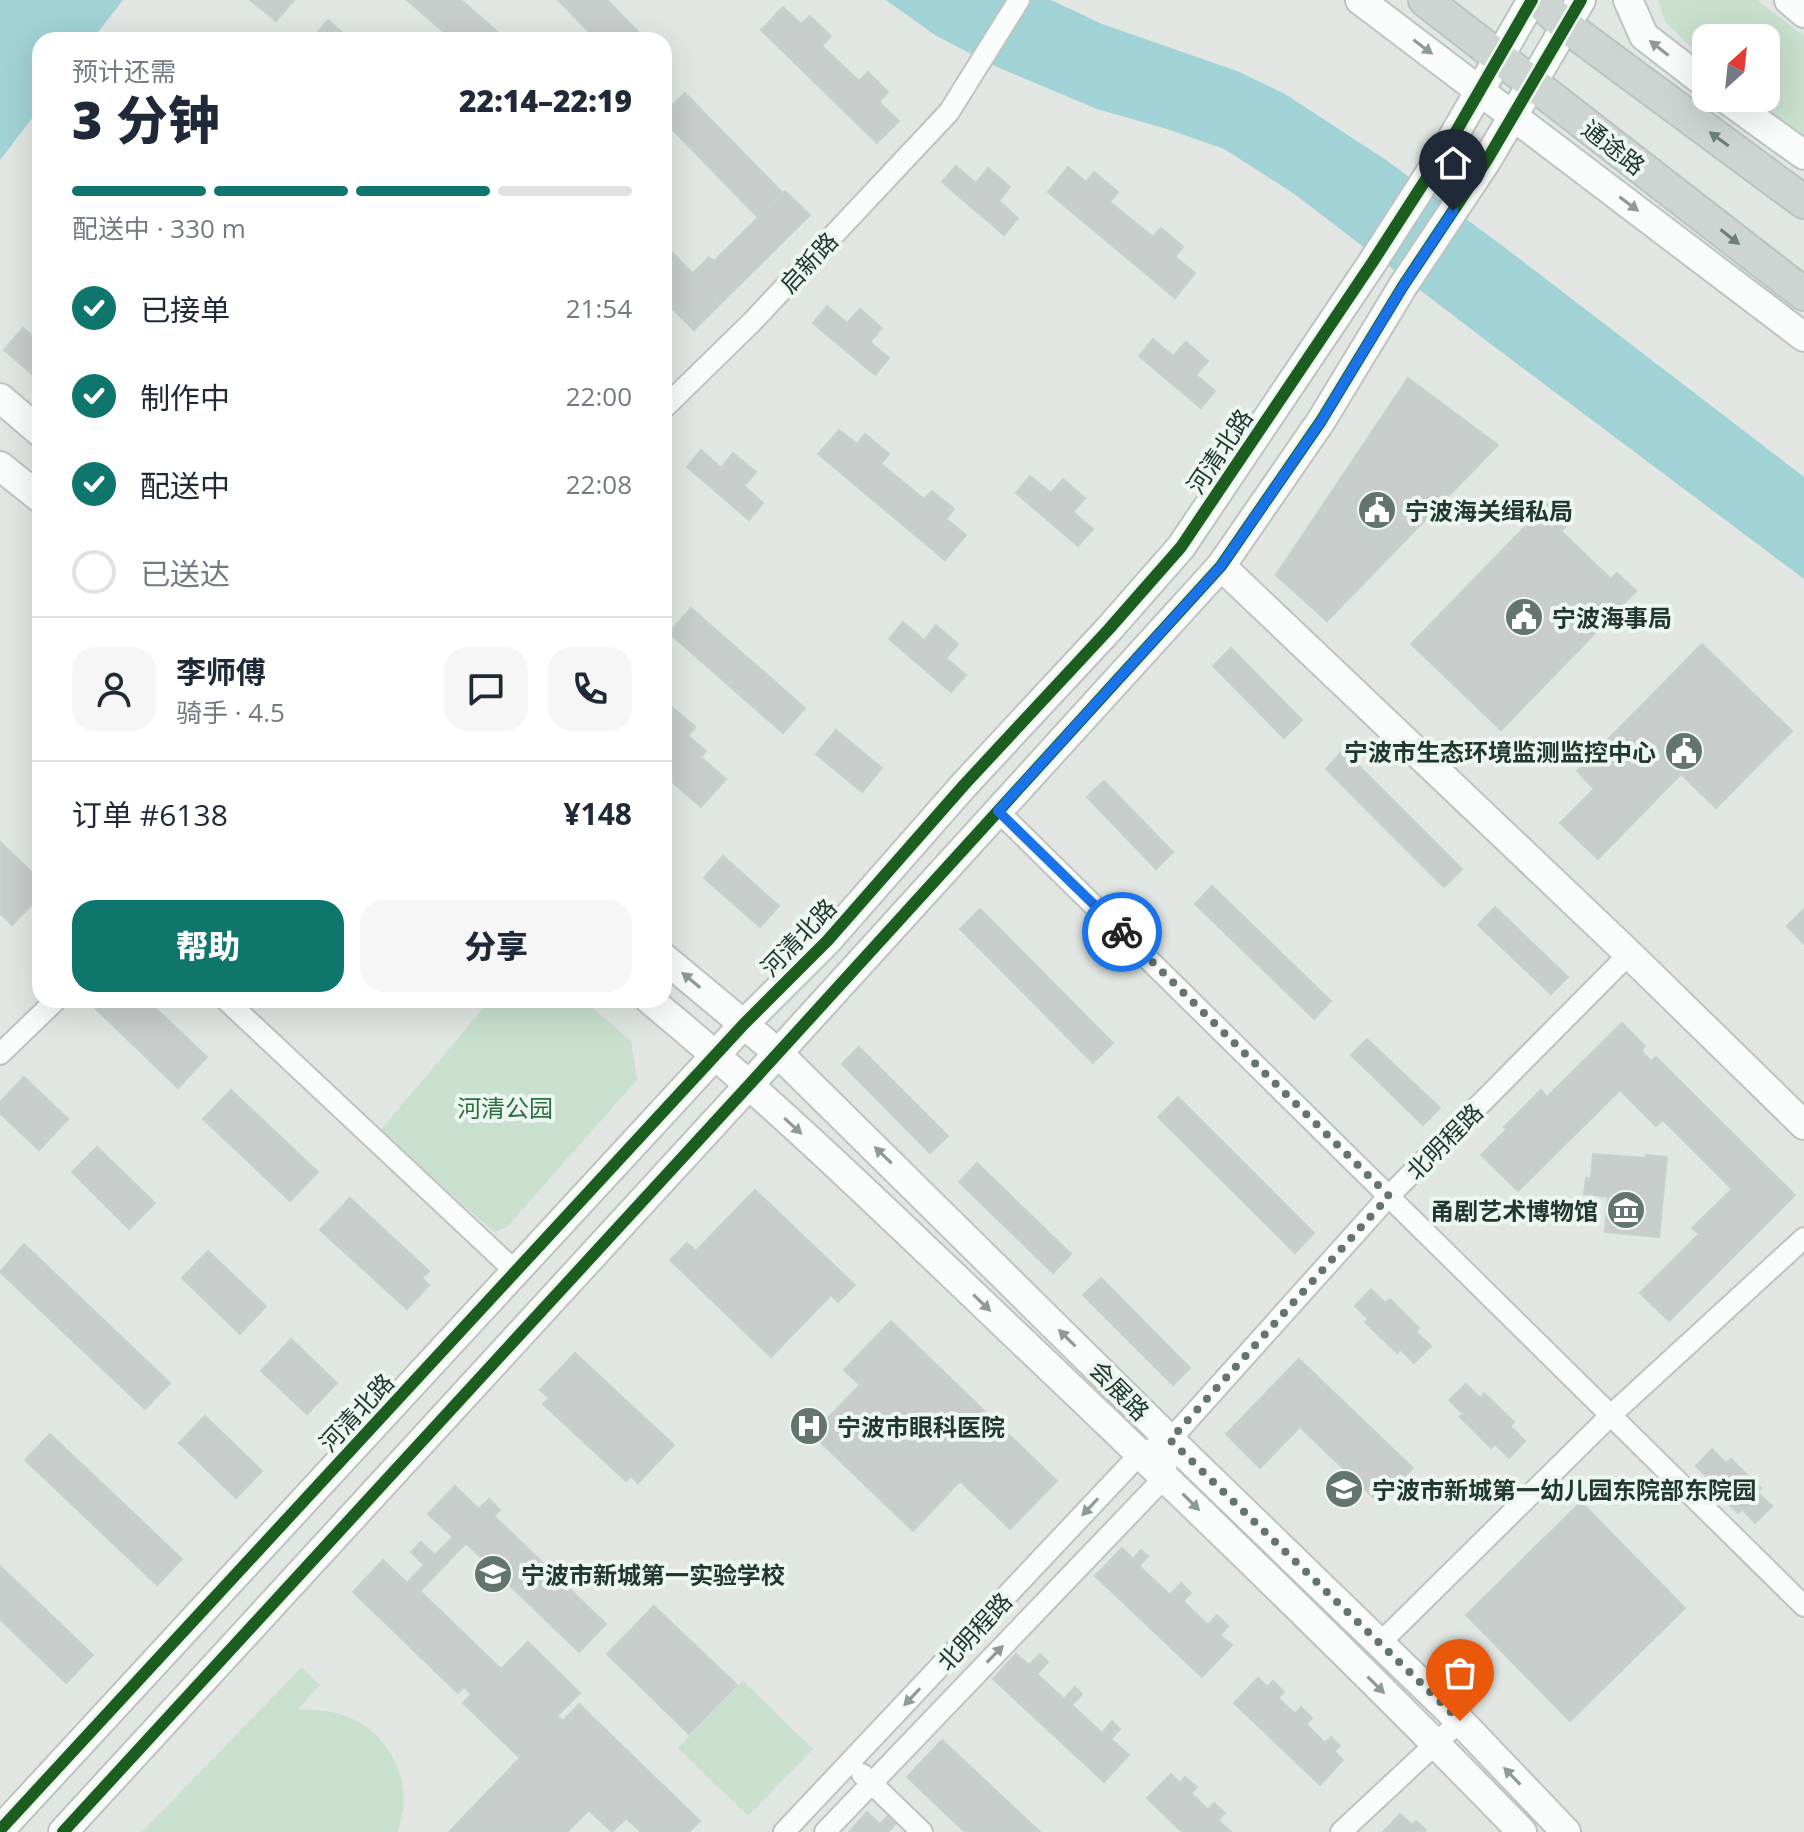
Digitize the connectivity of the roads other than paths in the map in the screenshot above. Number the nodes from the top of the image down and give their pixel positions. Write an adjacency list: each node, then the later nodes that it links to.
1 (1019, 0): 20 (street, 启新路)
2 (1360, 0): 12 (main road, one-way to 12)
3 (1425, 0): 9 (main road, 通途路)
4 (1535, 0): 7 (main road); 9 (main road, 河清北路)
5 (1628, 0): 10 (main road, one-way to 5)
6 (1789, 0): 8 (main road)
7 (1573, 13): 11 (main road); 16 (main road, one-way to 7)
8 (1804, 13)
9 (1498, 57): 11 (main road, 通途路); 12 (main road, 河清北路)
10 (1692, 73)
11 (1532, 84): 14 (main road); 17 (main road, 通途路, one-way to 17)
12 (1480, 90): 14 (main road); 31 (main road, 河清北路)
13 (1744, 112): 15 (main road)
14 (1513, 116): 18 (main road, one-way to 18); 24 (main road)
15 (1804, 155)
16 (1804, 202)
17 (1804, 294)
18 (1804, 337)
19 (0, 398): 21 (main road)
20 (672, 400)
21 (32, 425)
22 (0, 466): 23 (main road)
23 (32, 492)
24 (1221, 566): 25 (main road); 26 (main road)
25 (998, 811): 32 (main road); 37 (street)
26 (1629, 954): 36 (main road); 37 (street, 北明程路)
27 (672, 965): 31 (main road, 会展路, one-way to 27)
28 (48, 1008): 33 (street)
29 (235, 1008): 39 (street)
30 (660, 1008): 34 (main road, 会展路)
31 (744, 1024): 32 (main road, 会展路); 34 (main road, 河清北路)
32 (777, 1052): 35 (main road); 41 (main road, 会展路, one-way to 32)
33 (0, 1054)
34 (716, 1054): 35 (main road, 会展路); 39 (main road, 河清北路)
35 (749, 1085): 42 (main road, 会展路, one-way to 42); 51 (main road)
36 (1804, 1125)
37 (1389, 1196): 40 (street); 41 (street, 北明程路)
38 (1804, 1238): 40 (street)
39 (516, 1272): 50 (main road, 河清北路)
40 (1611, 1415): 44 (street); 45 (street)
41 (1170, 1440): 42 (street, 北明程路); 43 (street); 45 (main road, 会展路)
42 (1140, 1454): 43 (main road, 会展路); 48 (street, 北明程路, one-way to 48)
43 (1165, 1477): 47 (main road, 会展路, one-way to 47); 49 (street, 北明程路, one-way to 43)
44 (1804, 1606)
45 (1380, 1643): 46 (main road, 会展路)
46 (1460, 1721): 47 (street); 57 (main road, 会展路, one-way to 46)
47 (1436, 1744): 55 (street); 56 (main road, 会展路)
48 (850, 1763): 49 (street); 52 (street, 北明程路)
49 (871, 1783): 53 (street, 北明程路); 54 (street)
50 (0, 1830)
51 (63, 1832)
52 (784, 1832)
53 (825, 1832)
54 (922, 1832)
55 (1341, 1832)
56 (1522, 1832)
57 (1566, 1832)

